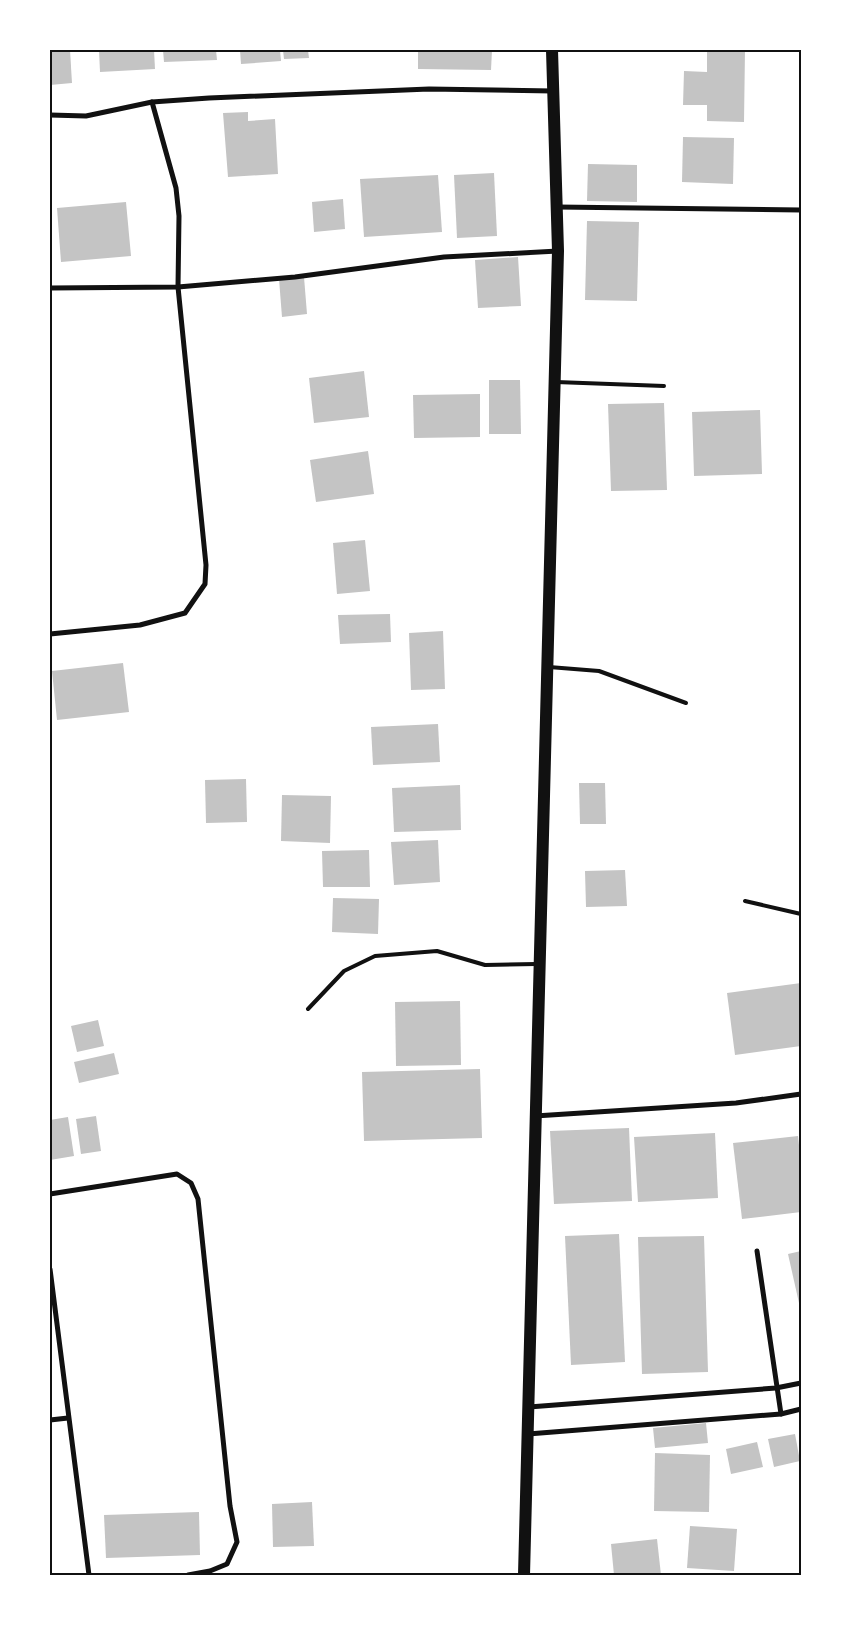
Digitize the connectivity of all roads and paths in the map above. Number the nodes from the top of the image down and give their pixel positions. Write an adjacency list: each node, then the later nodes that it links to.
1 (552, 50): 2 (main road)
2 (554, 91): 3 (street); 5 (main road)
3 (152, 102): 4 (street); 8 (street)
4 (50, 115)
5 (556, 208): 6 (street); 7 (main road)
6 (801, 210)
7 (558, 250): 8 (street); 10 (main road)
8 (178, 287): 9 (street); 12 (street)
9 (50, 288)
10 (553, 382): 11 (lane); 13 (main road)
11 (664, 386)
12 (50, 634)
13 (546, 667): 14 (lane); 17 (main road)
14 (686, 703)
15 (745, 901): 16 (lane)
16 (801, 914)
17 (539, 964): 18 (lane); 20 (main road)
18 (308, 1009)
19 (801, 1094): 20 (street)
20 (535, 1116): 26 (main road)
21 (50, 1194): 33 (street)
22 (758, 1251): 25 (street)
23 (50, 1269): 29 (street)
24 (801, 1383): 25 (street)
25 (776, 1388): 26 (street); 28 (street)
26 (528, 1407): 31 (main road)
27 (801, 1409): 28 (street)
28 (781, 1414): 31 (street)
29 (68, 1418): 30 (street); 32 (street)
30 (50, 1420)
31 (528, 1434): 34 (main road)
32 (89, 1575)
33 (188, 1575)
34 (524, 1575)

